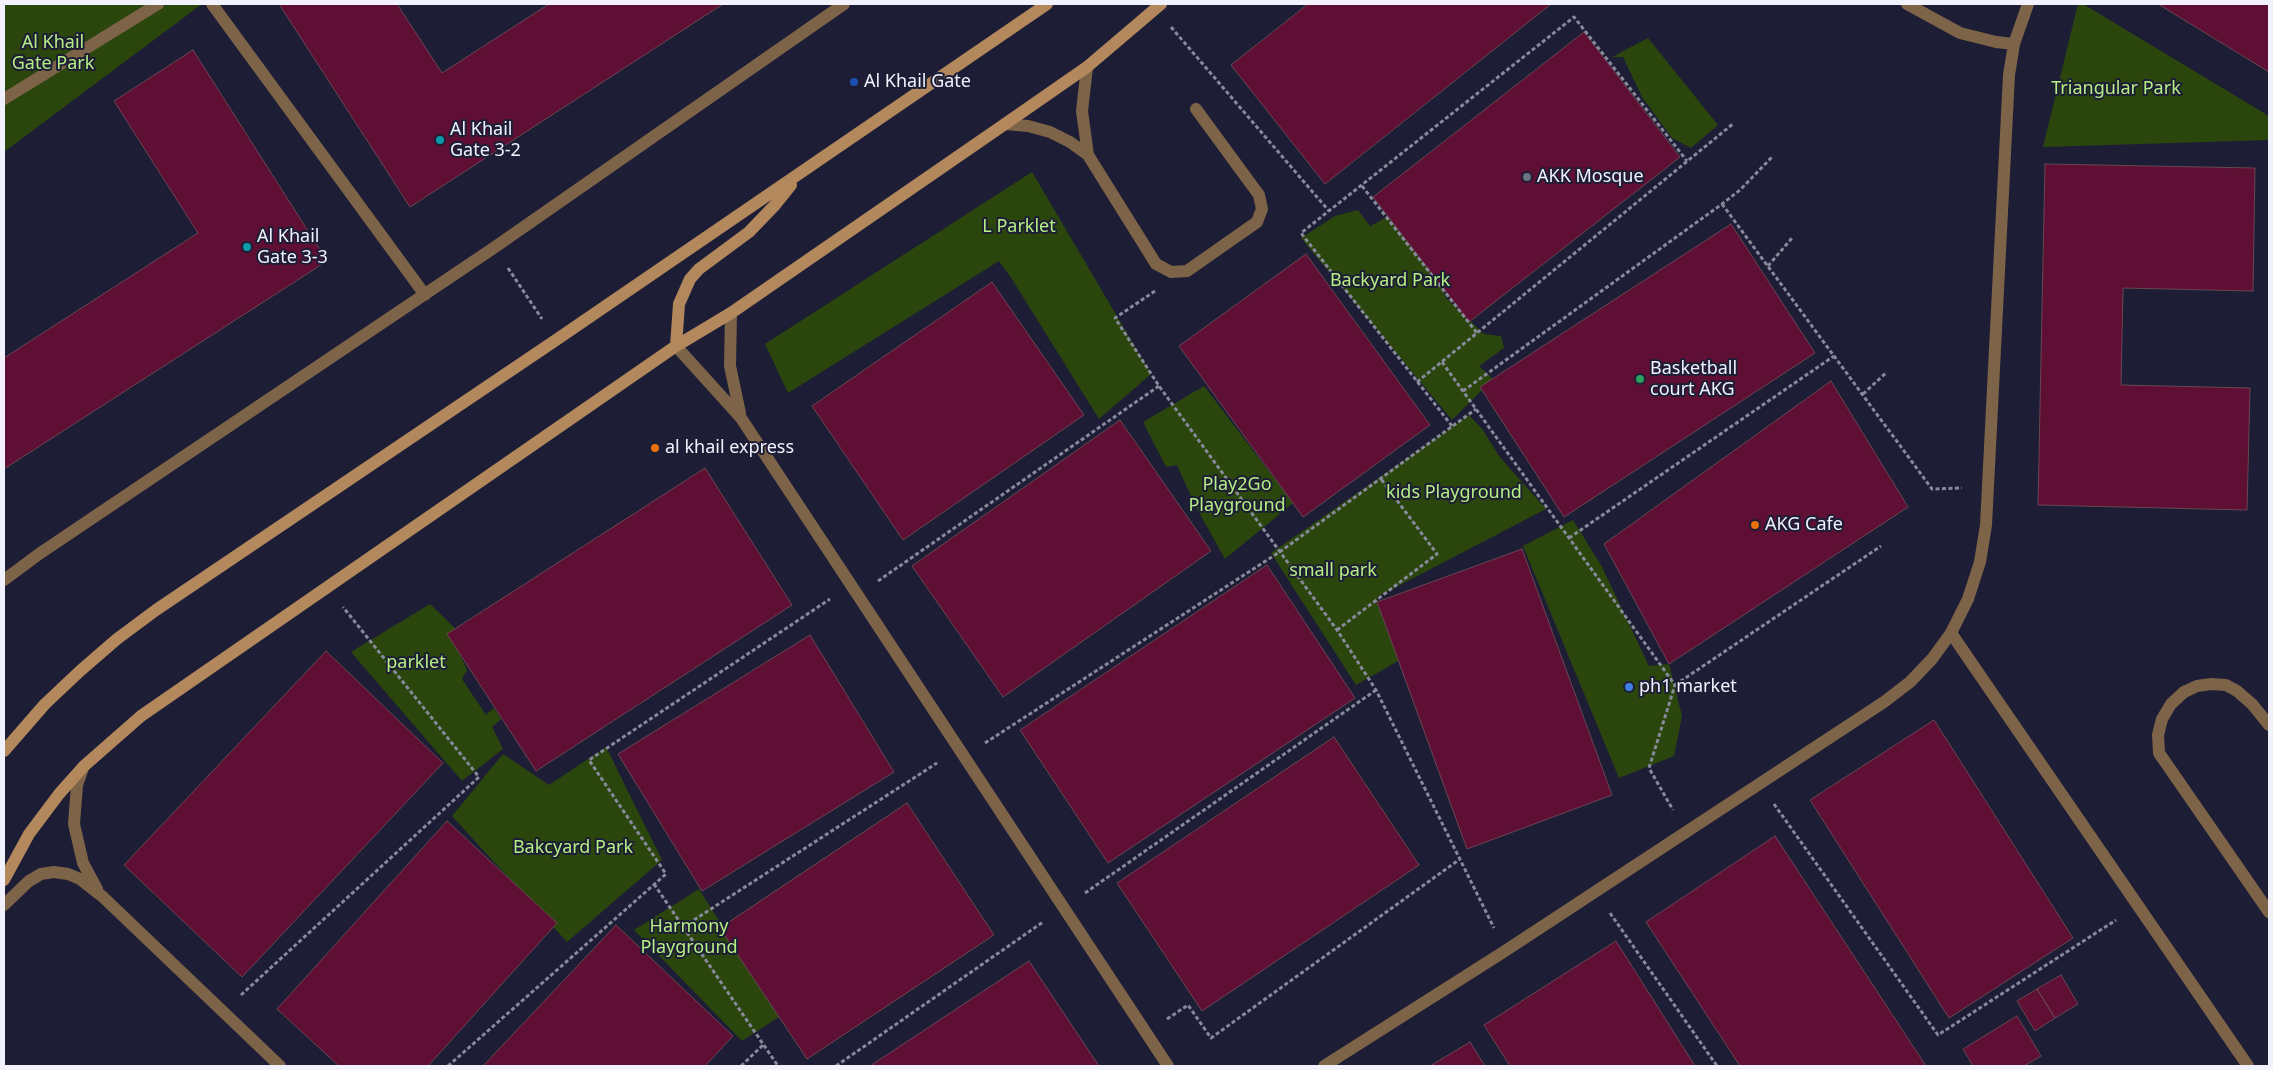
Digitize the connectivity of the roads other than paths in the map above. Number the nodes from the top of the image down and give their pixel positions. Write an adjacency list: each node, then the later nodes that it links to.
1 (158, 4): 10 (street)
2 (212, 4): 15 (street)
3 (844, 4): 15 (street)
4 (1048, 4): 14 (street)
5 (1907, 4): 8 (street)
6 (2028, 4): 8 (street)
7 (1158, 6): 9 (street)
8 (2014, 44): 20 (street)
9 (1087, 67): 12 (street); 13 (street)
10 (4, 99)
11 (1196, 109): 13 (street)
12 (1005, 124): 13 (street); 16 (street)
13 (1088, 155)
14 (798, 175): 17 (street); 22 (street)
15 (424, 295): 19 (street)
16 (731, 313): 17 (street); 18 (street)
17 (676, 346): 18 (street); 23 (street)
18 (741, 418): 29 (street)
19 (4, 580)
20 (1951, 632): 30 (street); 31 (street)
21 (2269, 725): 27 (street)
22 (4, 751)
23 (84, 766): 24 (street); 25 (street)
24 (4, 880)
25 (103, 897): 26 (street); 28 (street)
26 (4, 905)
27 (2269, 912)
28 (280, 1066)
29 (1168, 1066)
30 (1324, 1066)
31 (2248, 1066)

